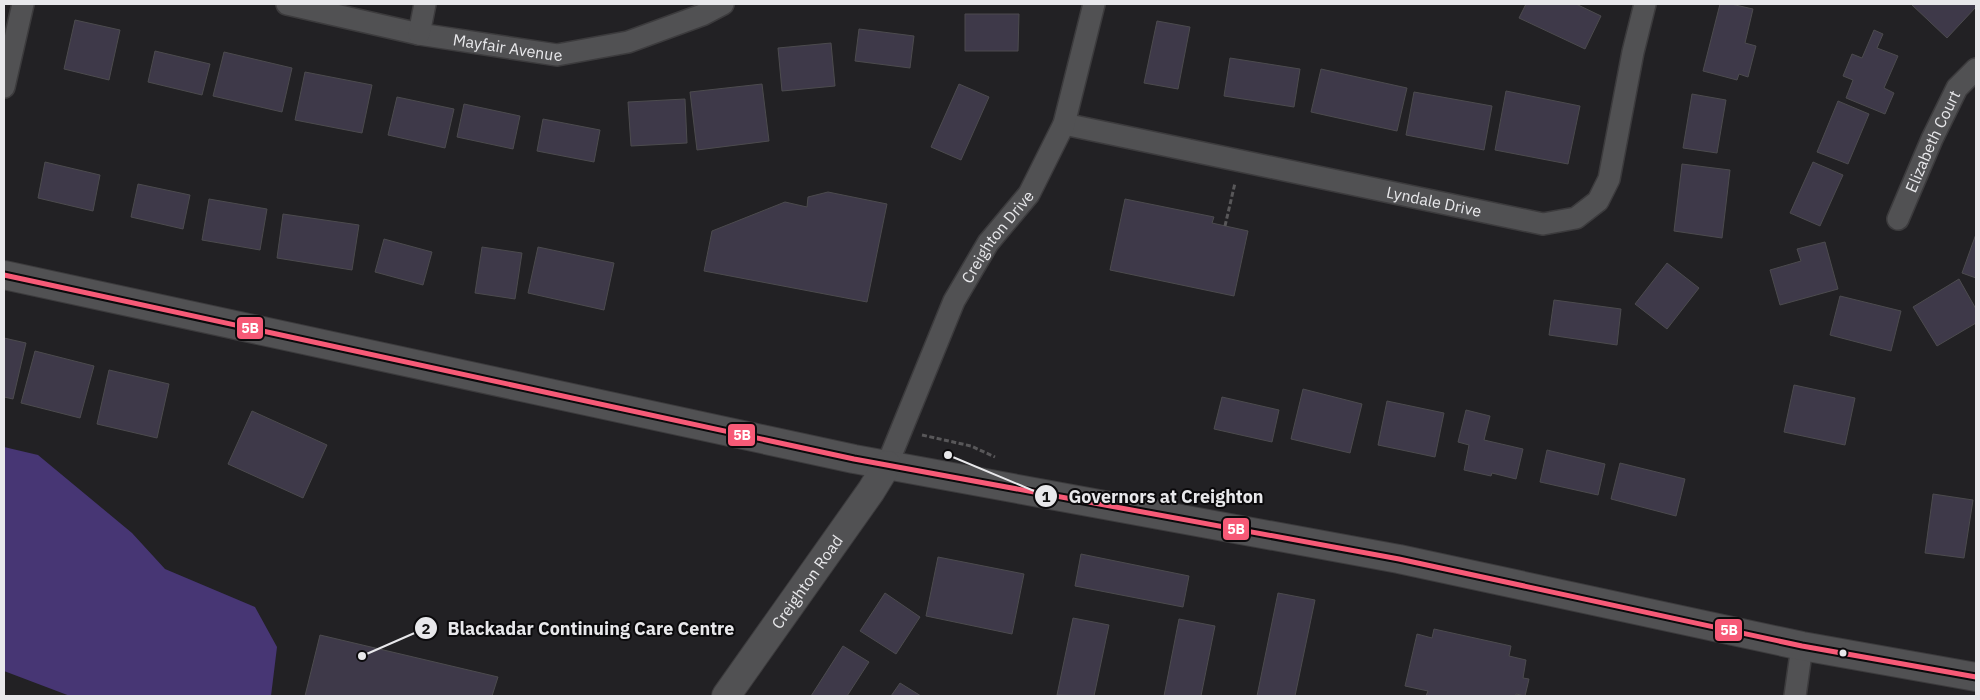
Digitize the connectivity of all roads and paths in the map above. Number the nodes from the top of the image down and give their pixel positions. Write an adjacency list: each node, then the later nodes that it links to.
1 (23, 4): 9 (street)
2 (287, 4): 7 (street, Mayfair Avenue)
3 (425, 4): 7 (street)
4 (723, 4): 7 (street, Mayfair Avenue)
5 (1094, 4): 10 (street, Creighton Drive)
6 (1645, 4): 11 (street, Lyndale Drive)
7 (419, 34)
8 (1976, 69): 12 (street, Elizabeth Court)
9 (4, 87)
10 (1064, 124): 11 (street, Lyndale Drive); 15 (street, Creighton Drive)
11 (1240, 161): 13 (path)
12 (1898, 219)
13 (1225, 226)
14 (4, 274): 15 (main road)
15 (887, 466): 16 (main road); 18 (main road, Creighton Road)
16 (1802, 646): 17 (main road); 19 (street)
17 (1976, 677)
18 (726, 696)
19 (1795, 696)

